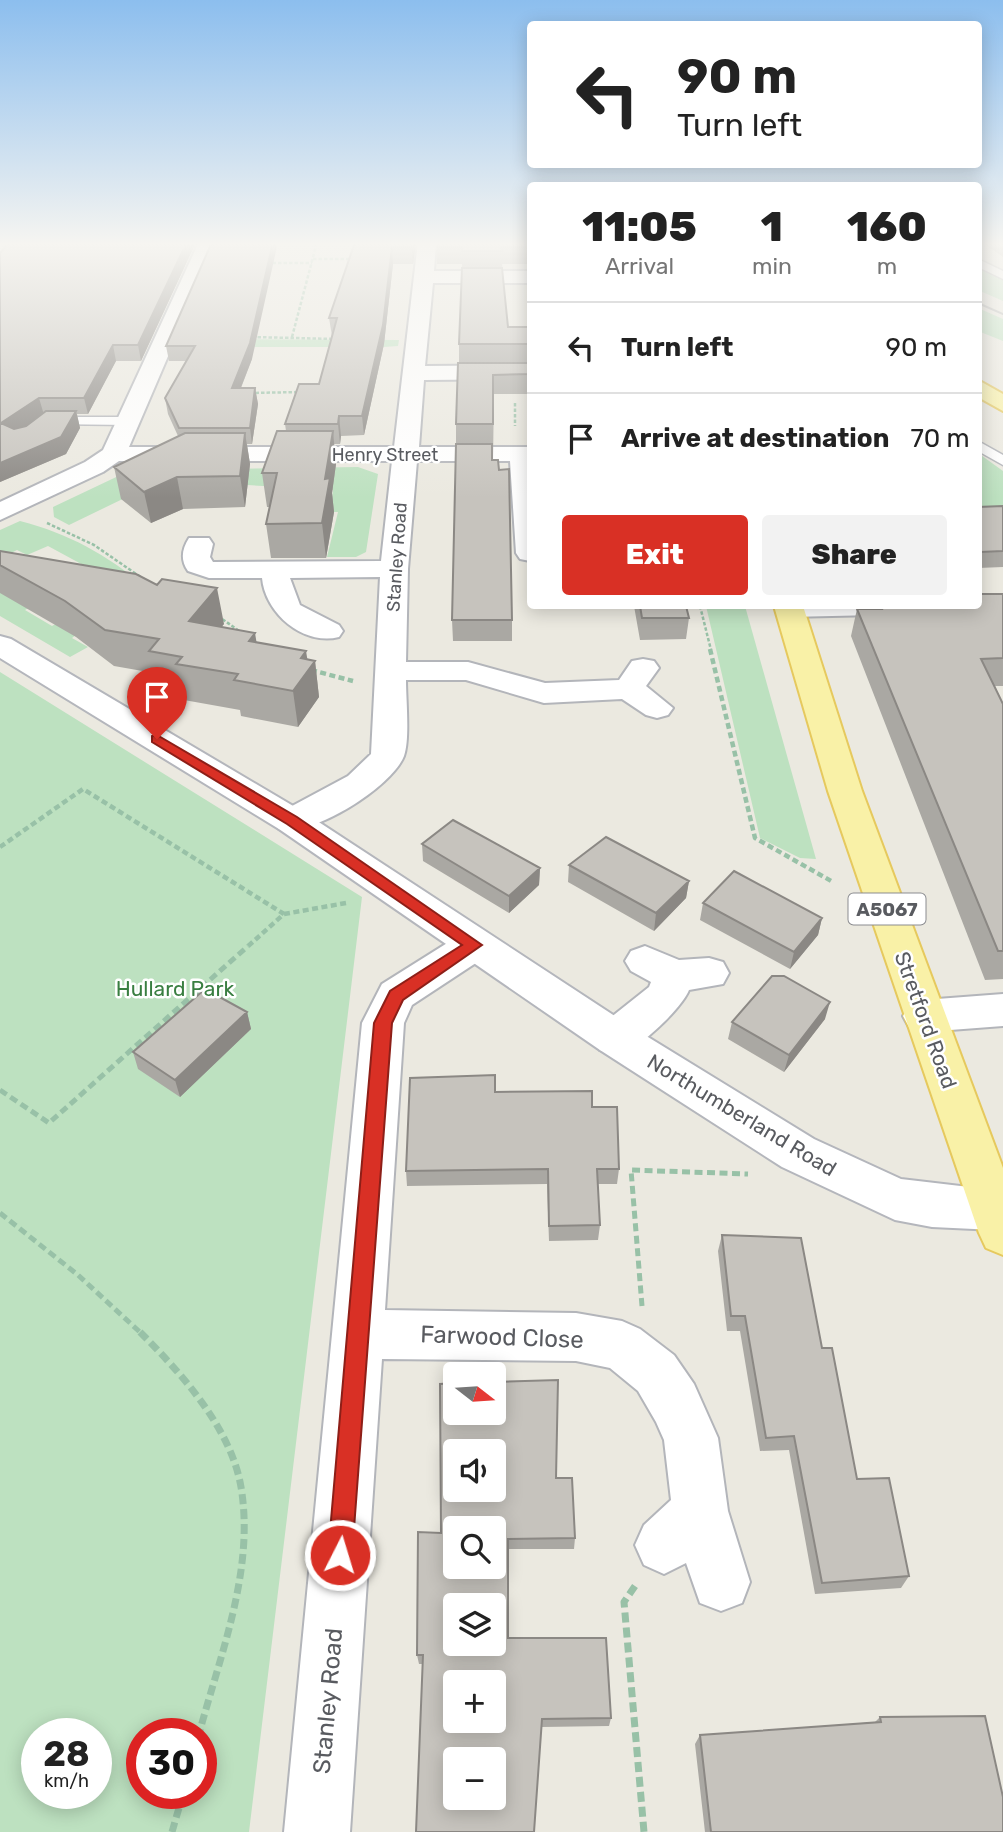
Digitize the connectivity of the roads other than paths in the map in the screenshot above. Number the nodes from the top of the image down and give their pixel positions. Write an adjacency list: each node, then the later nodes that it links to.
1 (171, 327): 8 (street)
2 (418, 327): 4 (street, Stanley Road)
3 (527, 372): 4 (street)
4 (416, 373): 12 (street, Stanley Road)
5 (982, 390): 6 (main road)
6 (1003, 404)
7 (41, 421): 8 (lane)
8 (131, 421): 10 (street)
9 (982, 448): 13 (lane)
10 (113, 454): 12 (street, Henry Street); 15 (street)
11 (526, 454): 12 (street, Henry Street); 14 (street)
12 (405, 455): 17 (street, Stanley Road)
13 (1003, 461)
14 (527, 479)
15 (5, 510)
16 (199, 544): 18 (street)
17 (394, 569): 18 (street); 22 (street, Stanley Road)
18 (275, 571): 20 (street)
19 (789, 609): 28 (main road, Stretford Road / A5067)
20 (328, 631)
21 (0, 645): 24 (street, Northumberland Road)
22 (392, 679): 23 (street); 24 (street, Stanley Road)
23 (657, 708)
24 (292, 821): 25 (street, Northumberland Road)
25 (474, 945): 29 (street, Northumberland Road); 31 (street, Stanley Road)
26 (676, 970): 29 (street)
27 (1003, 1010): 28 (street)
28 (925, 1016): 30 (main road, Stretford Road / A5067)
29 (615, 1038): 30 (street, Northumberland Road)
30 (999, 1221)
31 (359, 1334): 32 (street, Farwood Close); 33 (street, Stanley Road)
32 (721, 1582)
33 (317, 1832)

